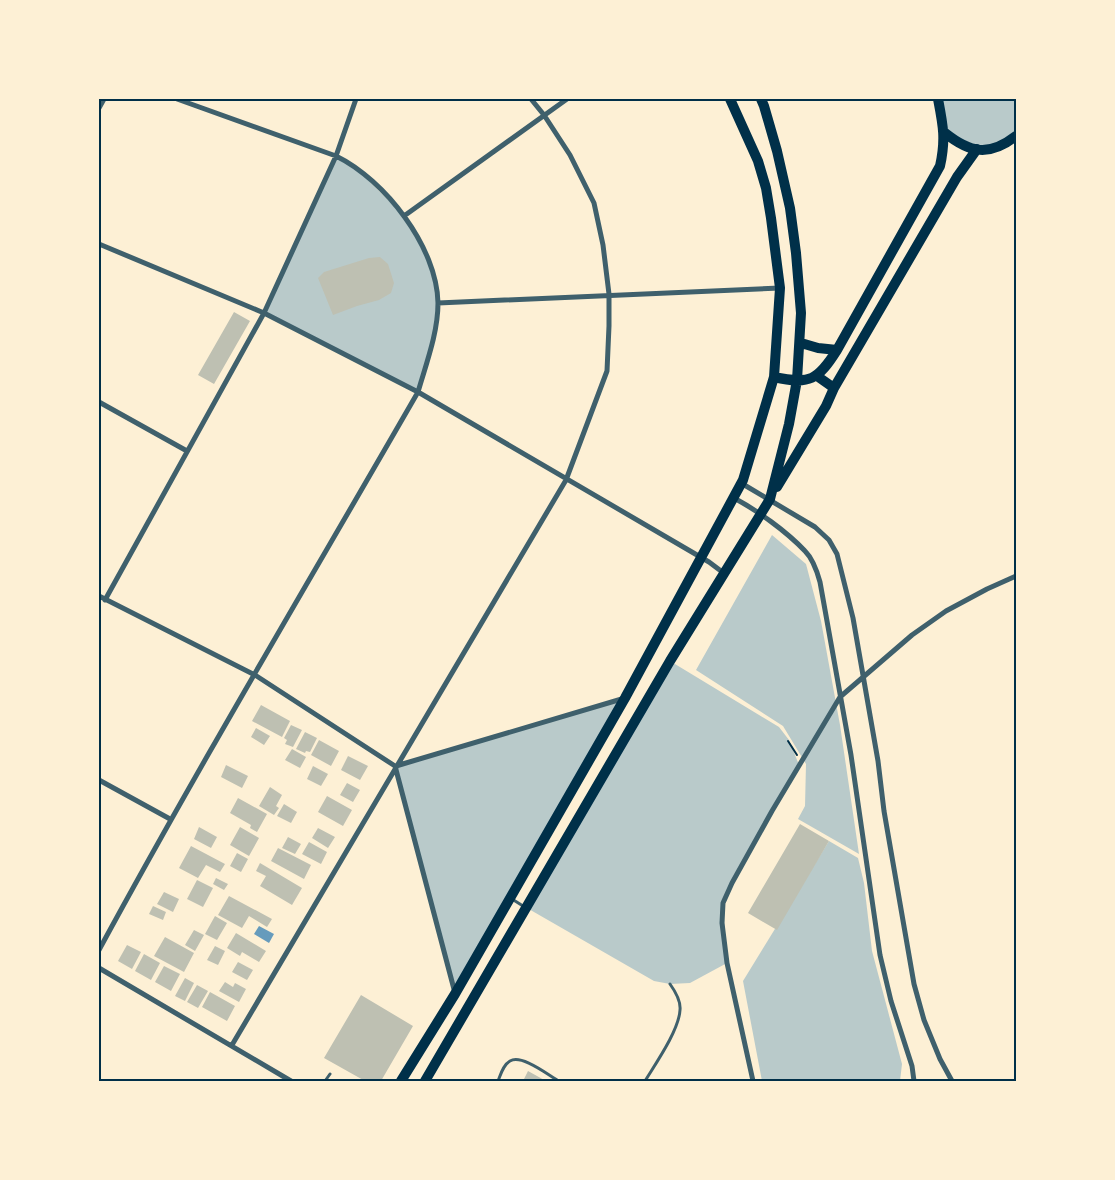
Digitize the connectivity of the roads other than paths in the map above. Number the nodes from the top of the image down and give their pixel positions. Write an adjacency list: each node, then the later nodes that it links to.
1 (104, 99): 9 (street)
2 (177, 99): 14 (street)
3 (356, 99): 14 (street)
4 (531, 99): 10 (street)
5 (567, 99): 10 (street)
6 (730, 99): 17 (main road)
7 (761, 99): 21 (main road)
8 (938, 99): 11 (main road)
9 (99, 108)
10 (544, 115): 15 (street); 18 (street)
11 (945, 133): 13 (main road); 22 (main road)
12 (1016, 136): 13 (main road)
13 (977, 149): 26 (main road)
14 (336, 156): 15 (street); 20 (street)
15 (404, 216): 19 (street)
16 (99, 244): 20 (street)
17 (780, 288): 18 (street); 24 (main road)
18 (609, 294): 19 (street); 30 (street)
19 (438, 303): 27 (street)
20 (264, 313): 27 (street); 29 (street)
21 (800, 343): 22 (main road); 25 (main road)
22 (837, 350): 23 (main road)
23 (817, 376): 25 (main road); 26 (main road)
24 (774, 377): 25 (main road); 31 (main road)
25 (797, 380): 33 (main road)
26 (834, 388): 33 (main road)
27 (418, 392): 30 (street); 40 (street)
28 (99, 402): 29 (street)
29 (187, 451): 39 (street)
30 (566, 480): 35 (street); 44 (street)
31 (741, 483): 32 (main road); 33 (street)
32 (734, 498): 34 (street); 35 (main road)
33 (770, 499): 34 (main road); 41 (street)
34 (761, 514): 36 (main road); 42 (street)
35 (702, 559): 36 (street); 43 (main road)
36 (725, 574): 48 (main road)
37 (1016, 576): 41 (street)
38 (99, 596): 39 (street)
39 (105, 600): 40 (street)
40 (255, 675): 44 (street); 46 (street)
41 (863, 677): 42 (street); 64 (street)
42 (840, 697): 62 (street); 63 (street)
43 (625, 698): 44 (street); 47 (main road)
44 (395, 766): 52 (street); 53 (street)
45 (99, 780): 46 (street)
46 (170, 820): 49 (street)
47 (509, 897): 48 (lane); 52 (main road)
48 (527, 908): 58 (main road)
49 (99, 950)
50 (99, 968): 53 (street)
51 (670, 984): 61 (lane)
52 (455, 994): 57 (main road)
53 (232, 1045): 55 (street)
54 (330, 1074): 56 (lane)
55 (291, 1081)
56 (325, 1081)
57 (401, 1081)
58 (425, 1081)
59 (498, 1081): 60 (lane)
60 (559, 1081)
61 (645, 1081)
62 (753, 1081)
63 (914, 1081)
64 (952, 1081)

